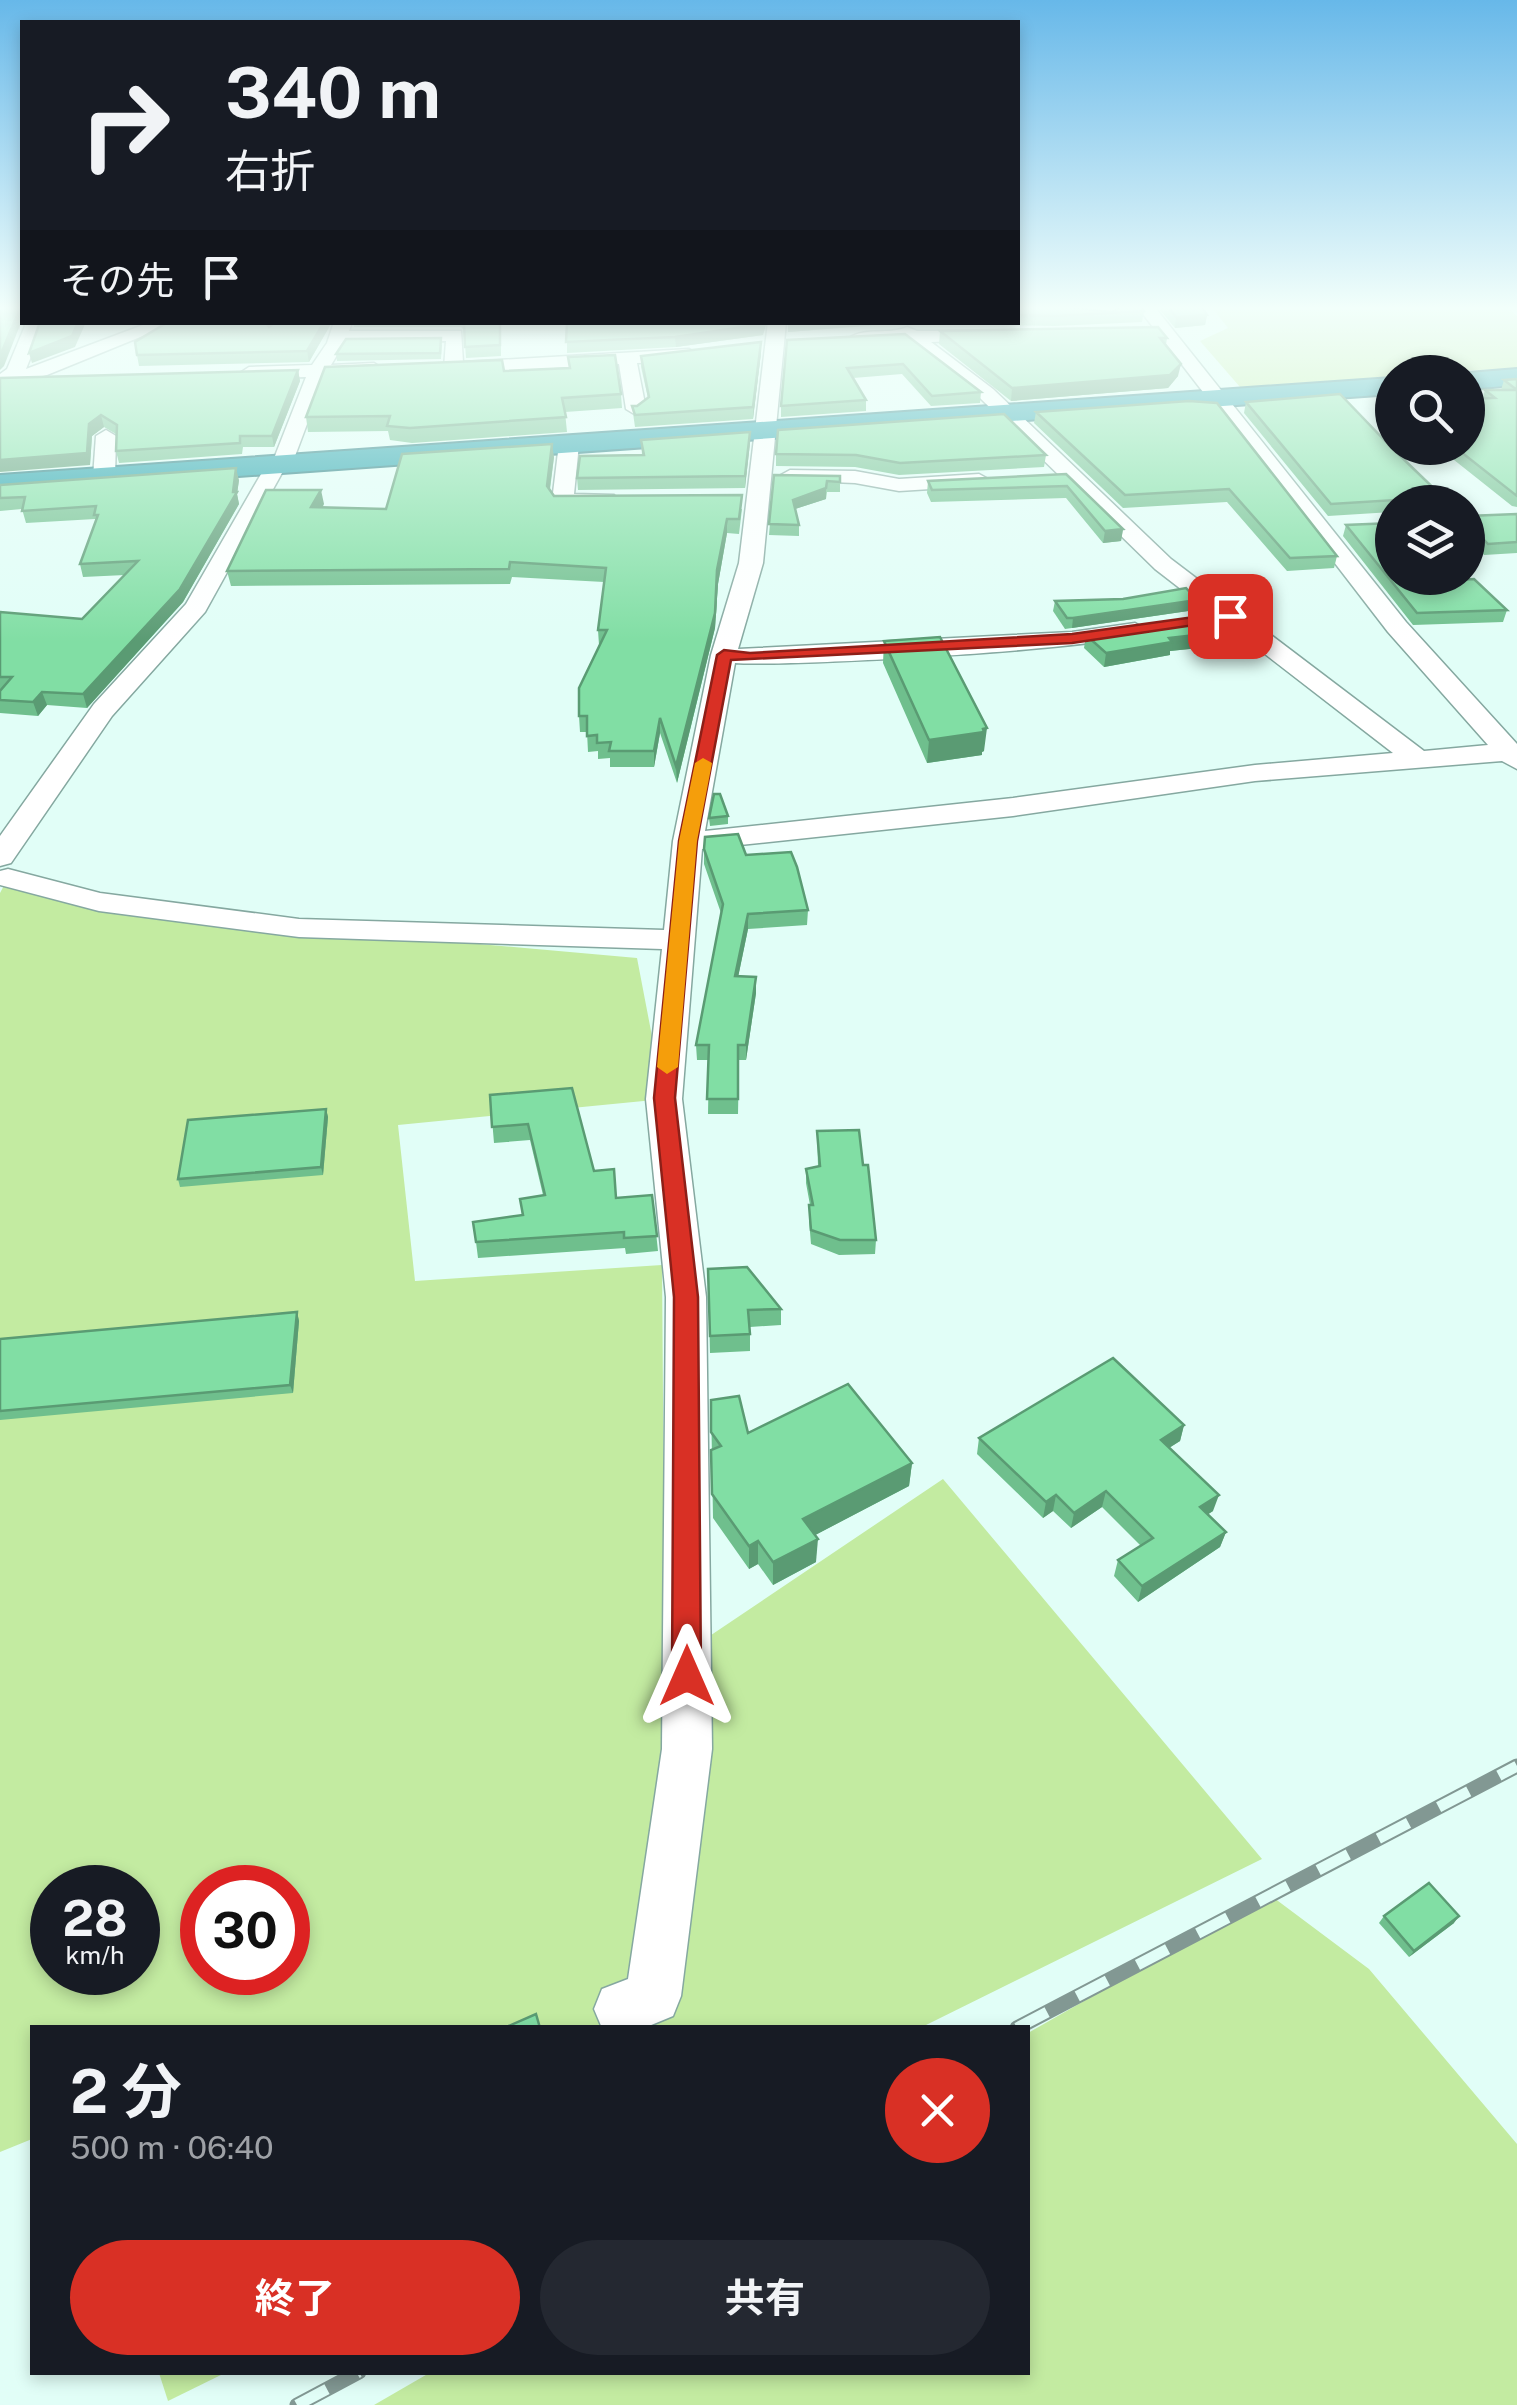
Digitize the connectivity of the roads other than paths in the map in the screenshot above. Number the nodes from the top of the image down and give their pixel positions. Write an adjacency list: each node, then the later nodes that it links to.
1 (300, 417): 9 (street)
2 (768, 417): 6 (street)
3 (937, 417): 6 (highway)
4 (1011, 417): 10 (street)
5 (1235, 417): 18 (street)
6 (767, 430): 8 (highway); 15 (street)
7 (106, 436): 11 (street)
8 (569, 444): 9 (highway); 16 (street)
9 (282, 464): 11 (highway); 26 (street)
10 (1072, 475): 12 (street); 19 (street)
11 (104, 476): 14 (highway)
12 (1033, 477)
13 (995, 479): 15 (street)
14 (0, 484)
15 (752, 491): 22 (street)
16 (622, 500)
17 (1356, 525): 18 (street)
18 (1319, 527): 23 (street)
19 (1230, 616): 20 (street); 24 (street)
20 (1190, 622)
21 (1151, 627): 22 (street)
22 (724, 655): 25 (street)
23 (1513, 757): 24 (street)
24 (1418, 759): 25 (street)
25 (688, 841): 27 (street)
26 (4, 868): 27 (street)
27 (679, 940): 28 (street)
28 (622, 2009)

